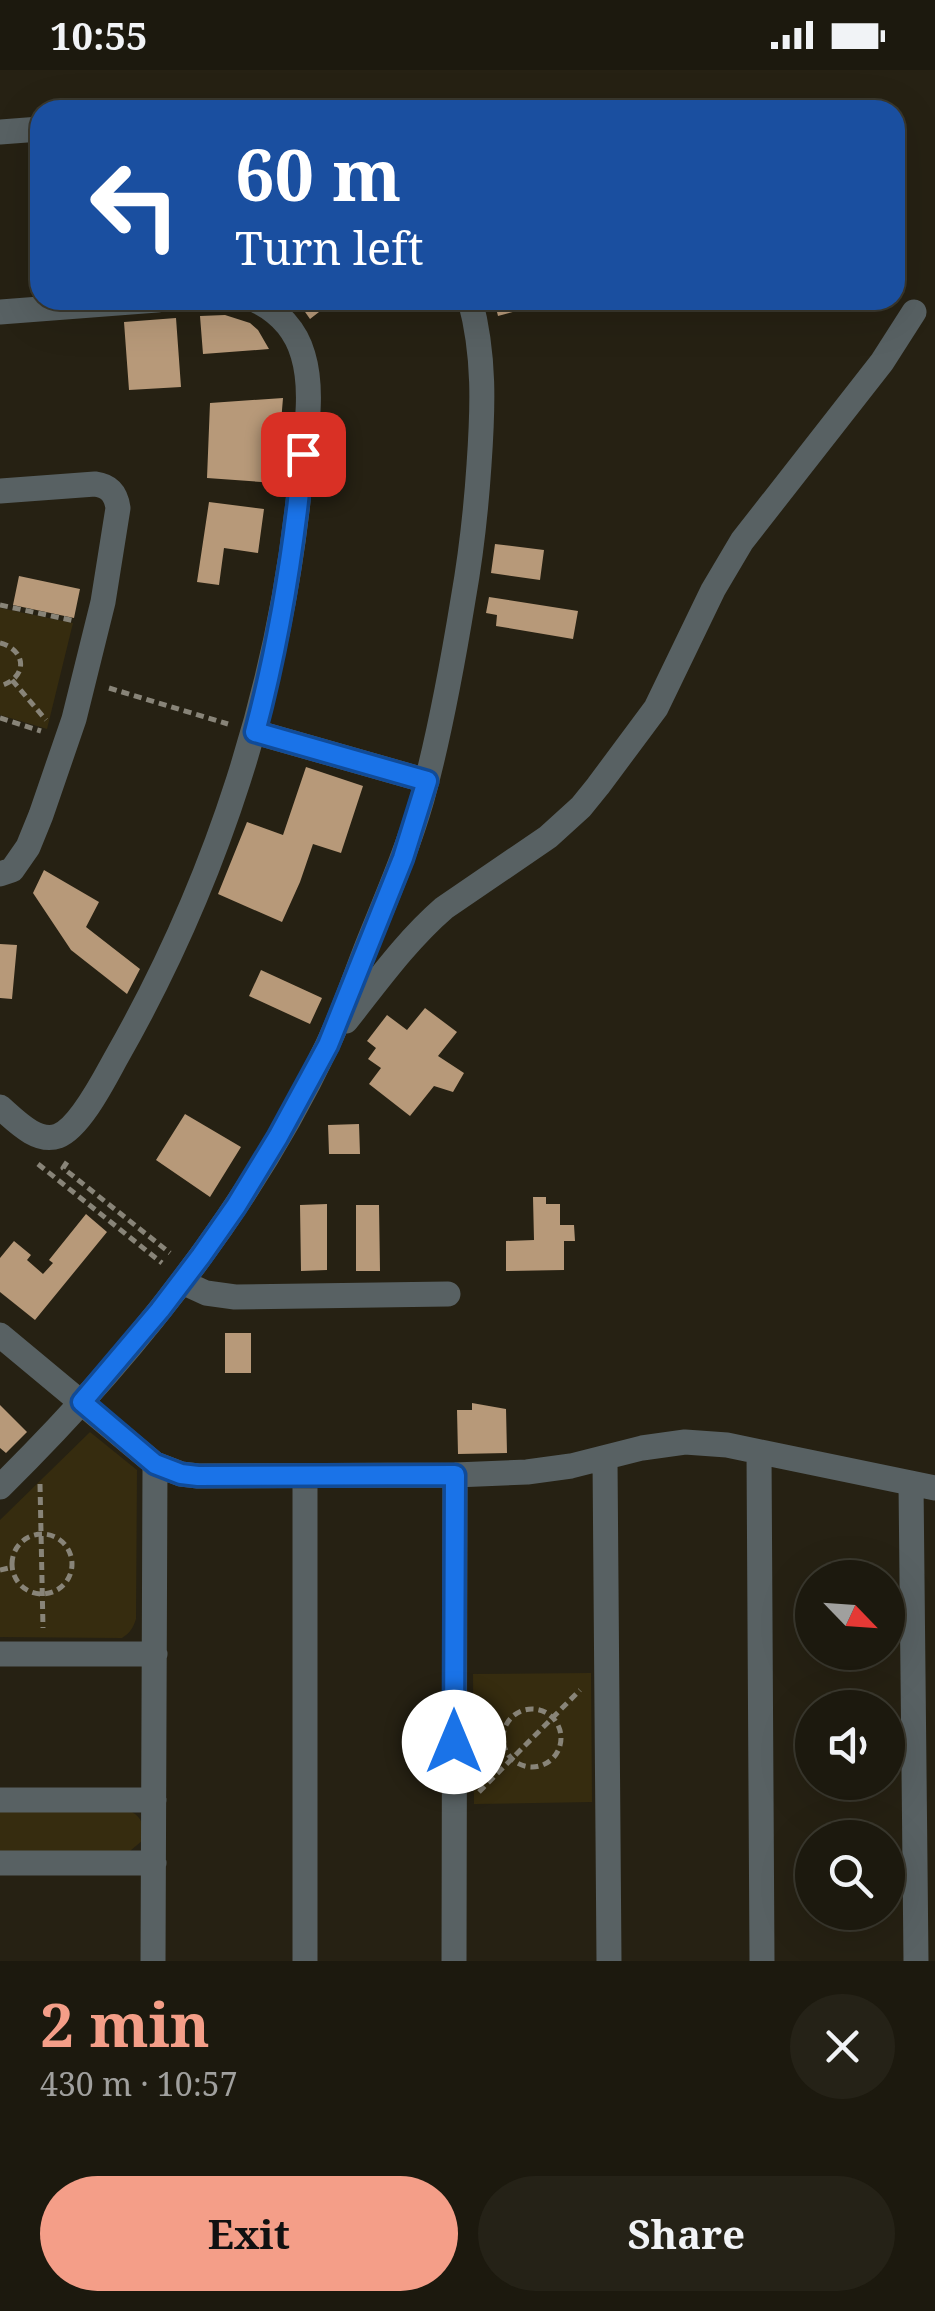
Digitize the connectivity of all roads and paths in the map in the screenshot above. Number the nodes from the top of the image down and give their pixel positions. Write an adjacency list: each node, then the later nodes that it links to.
1 (30, 129): 2 (street)
2 (0, 132)
3 (30, 310): 6 (street)
4 (272, 310): 16 (street)
5 (473, 310): 18 (street)
6 (0, 312)
7 (914, 312): 20 (street)
8 (0, 490): 10 (street)
9 (0, 605): 10 (path)
10 (97, 626): 13 (street)
11 (0, 642): 12 (path)
12 (12, 680): 14 (path); 17 (path)
13 (84, 680): 16 (path); 17 (street)
14 (0, 686)
15 (0, 718): 17 (path)
16 (255, 732): 18 (street); 22 (street)
17 (64, 738): 19 (street)
18 (427, 781): 20 (street)
19 (0, 874)
20 (328, 1045): 24 (street)
21 (0, 1108): 22 (street)
22 (28, 1130): 23 (path)
23 (71, 1156)
24 (182, 1282): 25 (street); 27 (street)
25 (448, 1294)
26 (0, 1334): 27 (street)
27 (82, 1402): 28 (street); 31 (street)
28 (40, 1446): 35 (street); 36 (path)
29 (759, 1452): 30 (street); 34 (street); 55 (street)
30 (605, 1459): 32 (street); 43 (street)
31 (155, 1464): 33 (street); 42 (street)
32 (455, 1475): 33 (street); 48 (street)
33 (305, 1476): 52 (street)
34 (923, 1486): 56 (street)
35 (0, 1487)
36 (41, 1534): 37 (path); 39 (path); 39 (path)
37 (13, 1566): 38 (path); 39 (path)
38 (0, 1570)
39 (42, 1593): 41 (path)
40 (0, 1654): 41 (street)
41 (43, 1654): 42 (street)
42 (154, 1654): 47 (street)
43 (607, 1662): 44 (path); 54 (street)
44 (553, 1717): 45 (path); 45 (path); 45 (path)
45 (511, 1760): 48 (path)
46 (0, 1800): 47 (street)
47 (154, 1800): 49 (street)
48 (454, 1818): 53 (street)
49 (154, 1862): 50 (street); 51 (street)
50 (0, 1863)
51 (153, 1961)
52 (305, 1961)
53 (454, 1961)
54 (609, 1961)
55 (762, 1961)
56 (916, 1961)

